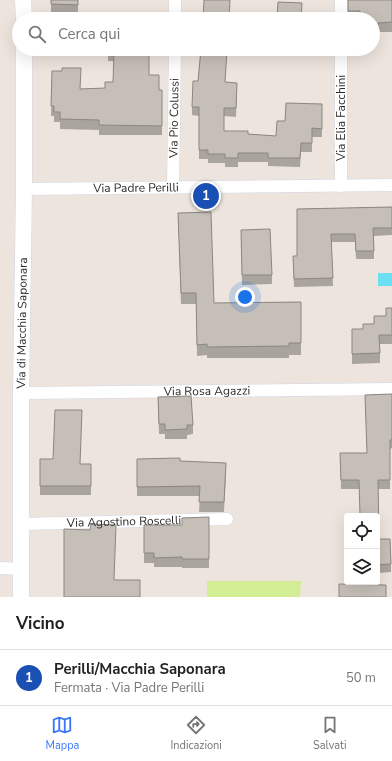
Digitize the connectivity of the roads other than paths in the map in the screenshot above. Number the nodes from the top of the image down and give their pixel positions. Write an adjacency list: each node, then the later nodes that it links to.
1 (24, 0): 4 (street)
2 (175, 0): 5 (street)
3 (341, 0): 6 (street)
4 (24, 12)
5 (175, 12)
6 (341, 12)
7 (24, 56): 13 (street, Via di Macchia Saponara)
8 (175, 56): 12 (street, Via Pio Colussi)
9 (341, 56): 11 (street, Via Elia Facchini)
10 (392, 185): 11 (street, Via Padre Perilli)
11 (341, 186): 12 (street, Via Padre Perilli)
12 (174, 188): 13 (street, Via Padre Perilli)
13 (24, 189): 15 (street, Via di Macchia Saponara)
14 (392, 389): 15 (street, Via Rosa Agazzi)
15 (22, 393): 17 (street, Via di Macchia Saponara)
16 (227, 519): 17 (street, Via Agostino Roscelli)
17 (22, 524): 19 (street, Via di Macchia Saponara)
18 (0, 568): 19 (street)
19 (22, 568): 20 (street, Via di Macchia Saponara)
20 (21, 597)

